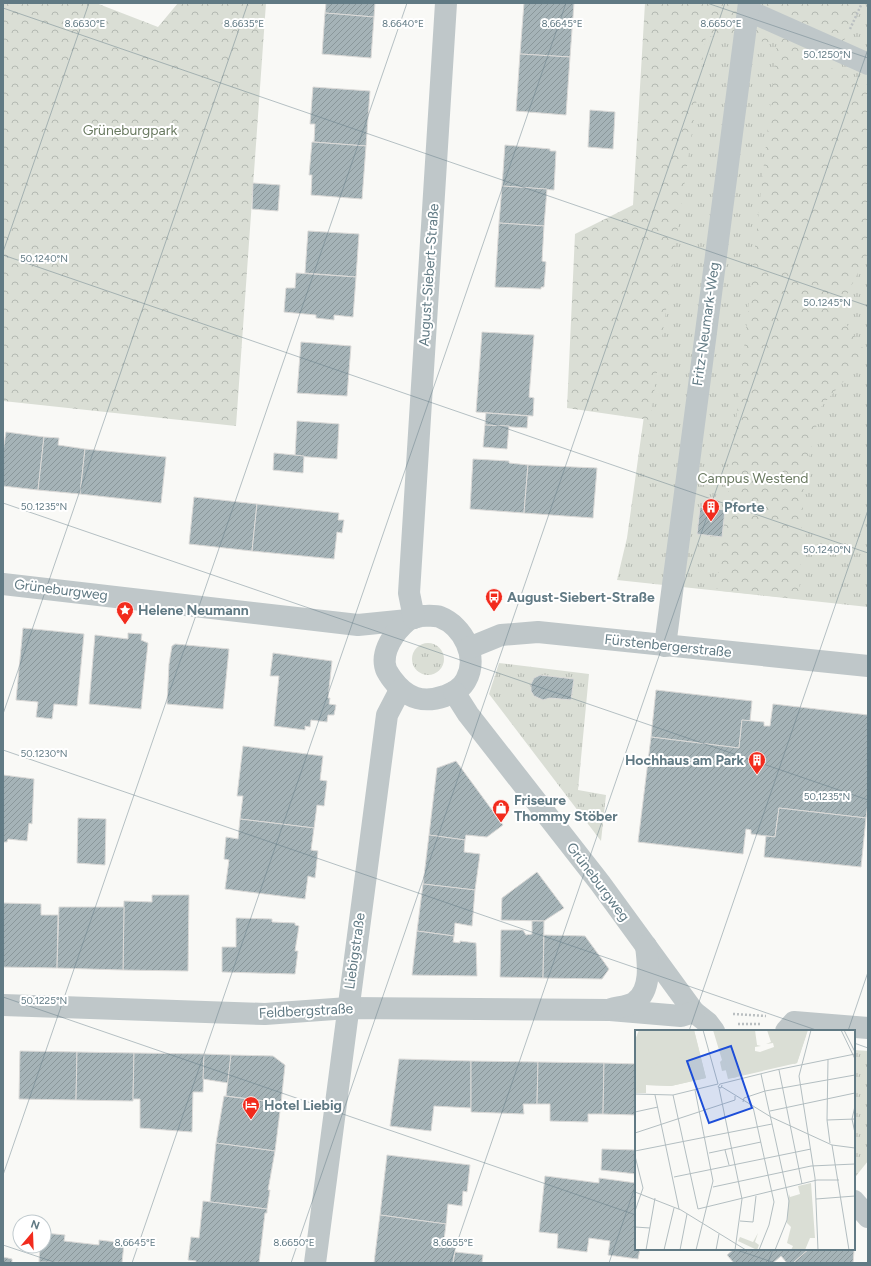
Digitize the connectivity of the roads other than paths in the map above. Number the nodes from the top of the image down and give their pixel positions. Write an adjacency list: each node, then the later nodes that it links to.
1 (446, 3): 5 (street, August-Siebert-Straße)
2 (749, 7): 3 (street); 7 (street, Fritz-Neumark-Weg)
3 (868, 64)
4 (3, 584): 6 (street, Grüneburgweg)
5 (411, 619): 6 (street, Grüneburgweg); 8 (street); 9 (street)
6 (358, 625): 9 (street)
7 (665, 646): 8 (street, Fürstenbergerstraße); 10 (street, Fürstenbergerstraße)
8 (469, 648): 12 (street)
9 (386, 652): 11 (street)
10 (868, 666)
11 (400, 690): 12 (street); 15 (street, Liebigstraße)
12 (454, 692): 13 (street, Grüneburgweg)
13 (646, 946): 16 (street, Feldbergstraße); 17 (street, Grüneburgweg)
14 (3, 1005): 15 (street, Feldbergstraße)
15 (348, 1008): 16 (street, Feldbergstraße); 22 (street, Liebigstraße)
16 (610, 1010): 17 (street, Feldbergstraße)
17 (701, 1024)
18 (790, 1027): 19 (street)
19 (868, 1028)
20 (855, 1202): 21 (street)
21 (868, 1217)
22 (315, 1263)

